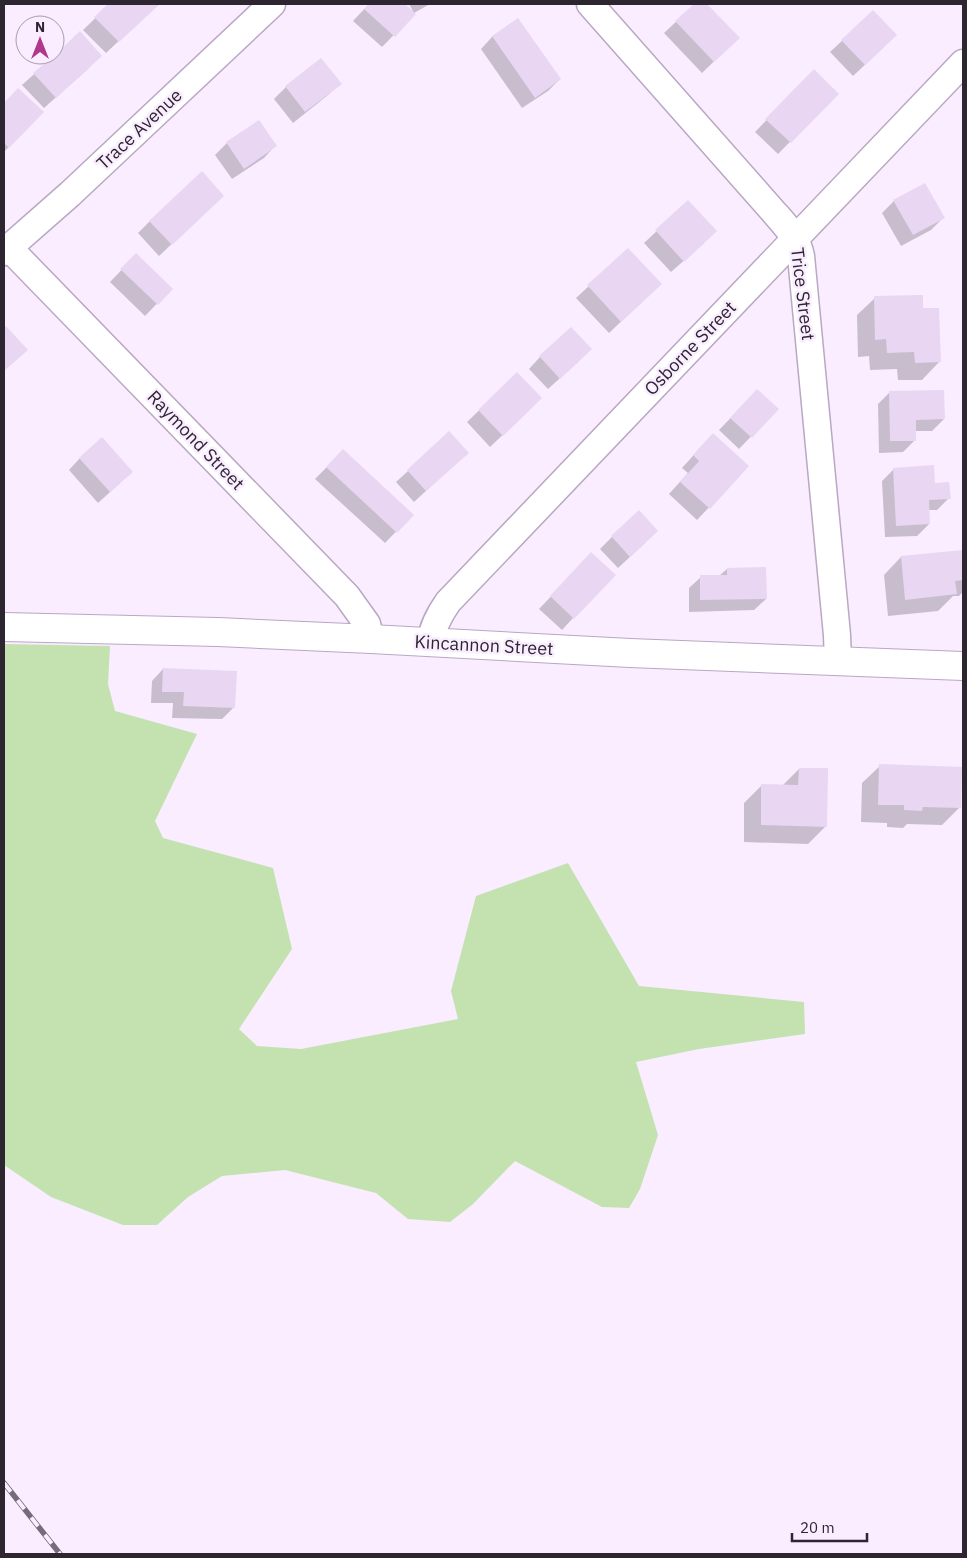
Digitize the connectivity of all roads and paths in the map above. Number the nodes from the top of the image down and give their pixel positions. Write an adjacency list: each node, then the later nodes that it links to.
1 (272, 4): 5 (street, Trace Avenue)
2 (590, 4): 4 (street, Trice Street)
3 (963, 63): 4 (street, Osborne Street)
4 (796, 237): 8 (street, Osborne Street); 9 (street, Trice Street)
5 (7, 250): 7 (street, Raymond Street)
6 (4, 627): 7 (street, Kincannon Street)
7 (371, 638): 8 (street, Kincannon Street)
8 (430, 642): 9 (street, Kincannon Street)
9 (838, 661): 10 (street, Kincannon Street)
10 (963, 666)

